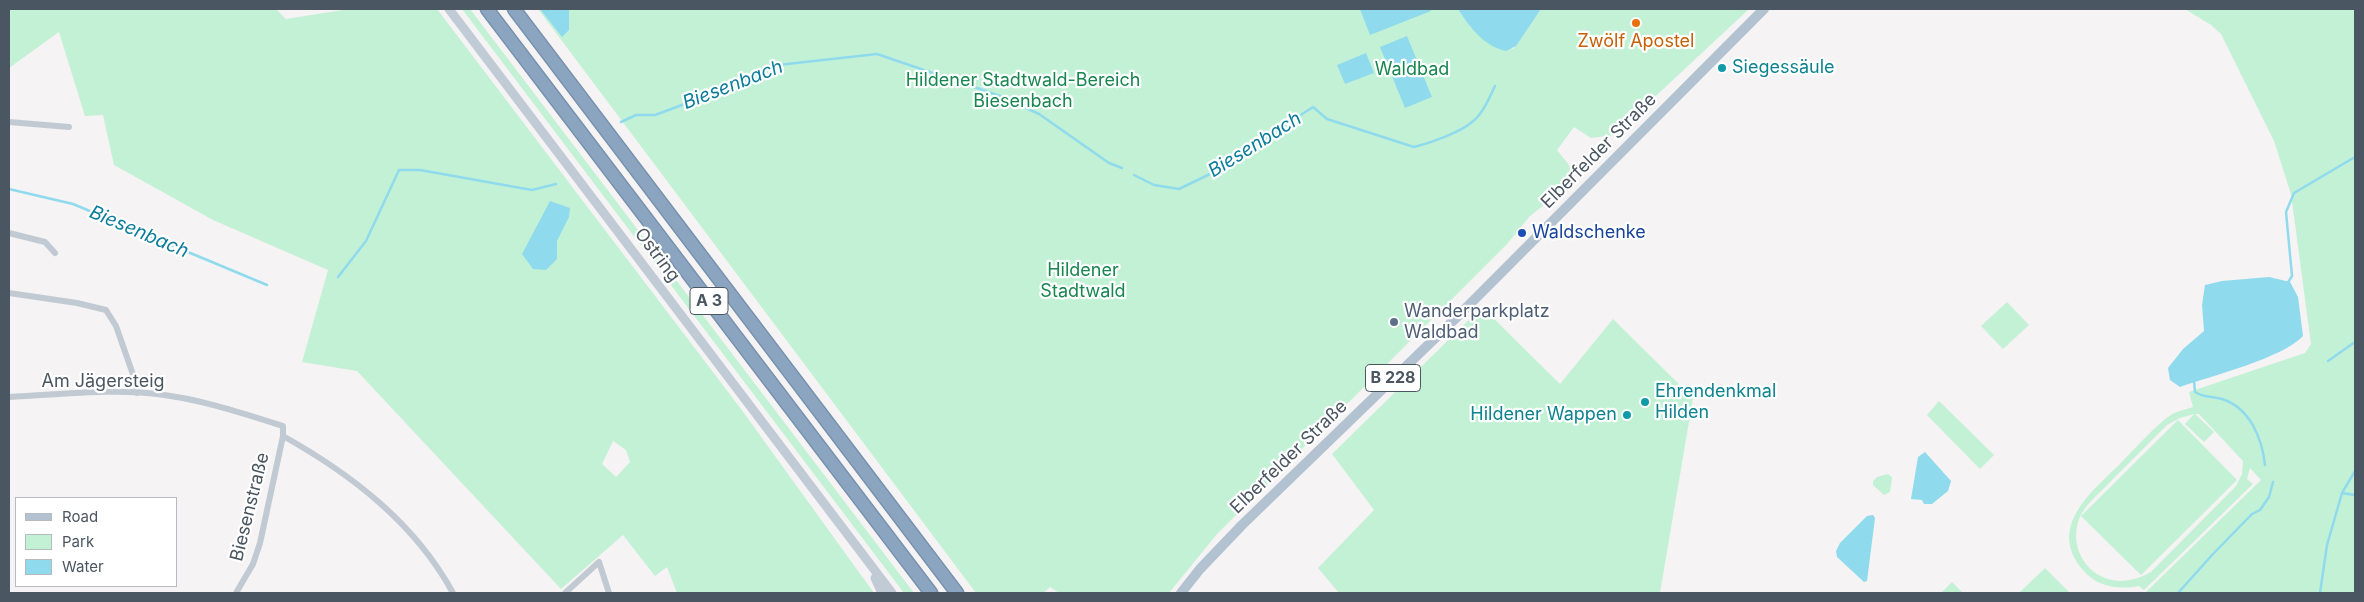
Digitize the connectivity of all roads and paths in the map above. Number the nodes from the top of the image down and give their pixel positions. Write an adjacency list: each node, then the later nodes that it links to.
1 (449, 9): 14 (main road, Ostring)
2 (487, 9): 21 (highway, A 3)
3 (514, 9): 22 (highway, A 3)
4 (1764, 9): 23 (main road, Elberfelder Straße / B 228)
5 (9, 122): 6 (street)
6 (68, 127)
7 (9, 234): 8 (street)
8 (55, 253)
9 (9, 293): 10 (street)
10 (137, 393): 11 (street, Am Jägersteig); 12 (street, Am Jägersteig)
11 (9, 397)
12 (283, 426): 13 (street, Biesenstraße)
13 (283, 436): 15 (street, Biesenstraße); 16 (street)
14 (870, 566): 19 (main road); 20 (main road, Ostring)
15 (236, 593)
16 (453, 593)
17 (565, 593): 18 (street)
18 (609, 593)
19 (882, 593)
20 (892, 593)
21 (931, 593)
22 (957, 593)
23 (1182, 593)

